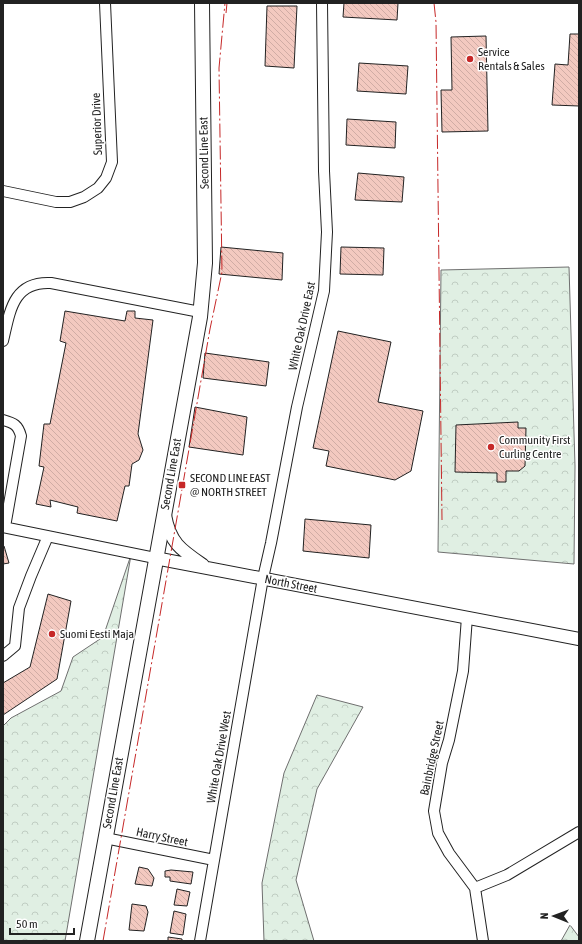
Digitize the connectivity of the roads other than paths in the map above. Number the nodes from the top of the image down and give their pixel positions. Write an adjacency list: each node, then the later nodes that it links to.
1 (106, 3): 4 (street, Superior Drive)
2 (202, 3): 5 (highway, Second Line East)
3 (322, 3): 13 (street, White Oak Drive East)
4 (3, 191)
5 (200, 312): 6 (street); 8 (highway, Second Line East)
6 (3, 341)
7 (3, 420): 9 (street)
8 (164, 510): 11 (highway, Second Line East); 12 (main road)
9 (4, 527): 10 (street, North Street)
10 (48, 536): 11 (street, North Street); 16 (street)
11 (155, 558): 12 (main road, North Street); 18 (highway, Second Line East)
12 (208, 568): 13 (main road, North Street)
13 (263, 578): 14 (main road, North Street); 19 (street, White Oak Drive West)
14 (467, 617): 15 (main road, North Street); 20 (street, Bainbridge Street)
15 (579, 639)
16 (3, 656)
17 (579, 832): 20 (street)
18 (105, 838): 19 (street, Harry Street); 21 (highway, Second Line East)
19 (214, 860): 22 (street, White Oak Drive West)
20 (475, 888): 23 (street, Bainbridge Street)
21 (87, 941)
22 (200, 941)
23 (483, 941)

